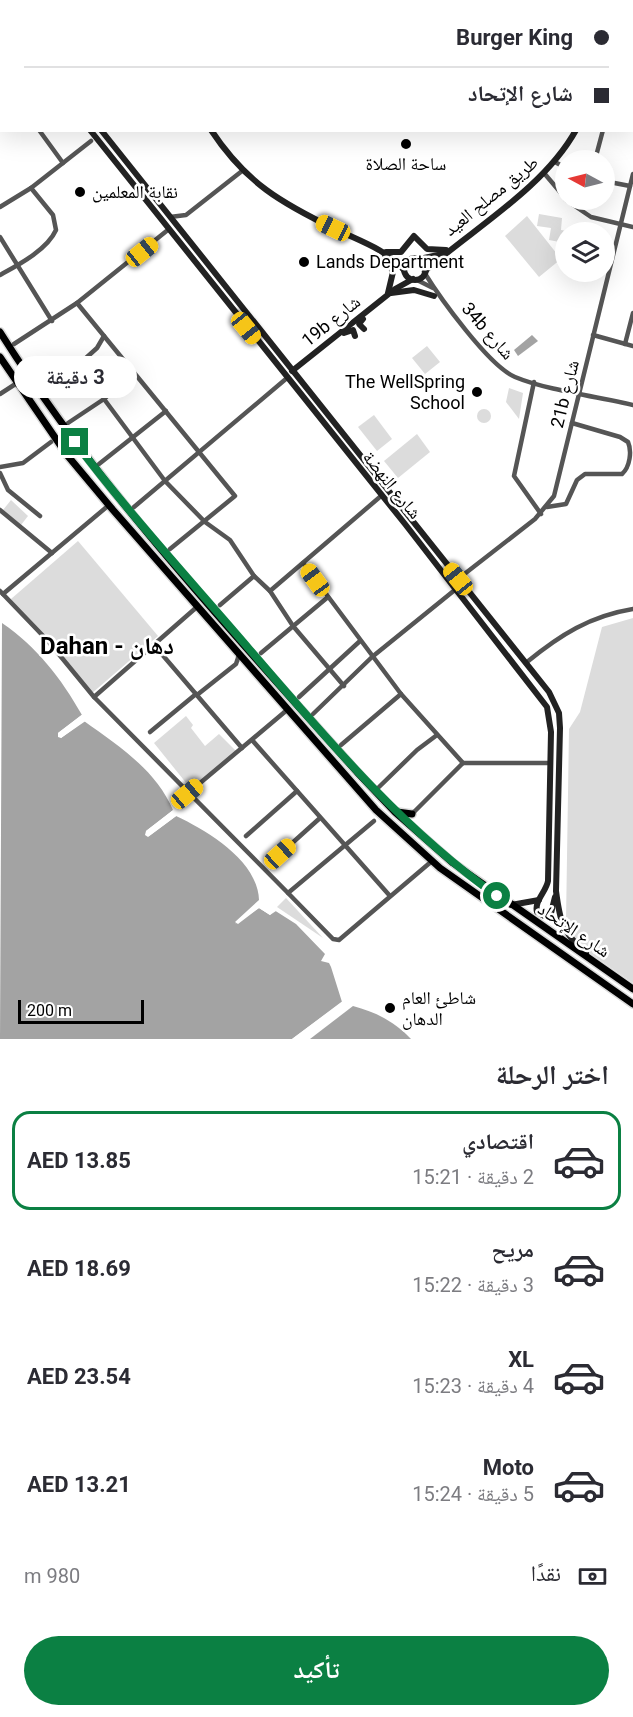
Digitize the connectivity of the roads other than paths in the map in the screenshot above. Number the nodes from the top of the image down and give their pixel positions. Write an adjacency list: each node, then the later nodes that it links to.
1 (40, 132): 11 (street)
2 (92, 132): 25 (main road, شارع النهضة)
3 (102, 132): 22 (main road, شارع النهضة)
4 (213, 132): 12 (main road)
5 (575, 132): 8 (main road, طريق مصلح العيد)
6 (602, 132): 9 (street)
7 (91, 141): 11 (street)
8 (563, 150)
9 (598, 150)
10 (555, 162): 13 (main road, طريق مصلح العيد)
11 (63, 163): 18 (street)
12 (242, 171): 21 (street); 28 (main road)
13 (544, 173): 16 (street); 29 (main road, طريق مصلح العيد)
14 (633, 174): 17 (street, 21b شارع)
15 (615, 183): 17 (street)
16 (555, 186)
17 (630, 186): 23 (street, 21b شارع)
18 (31, 188): 19 (street); 33 (street)
19 (0, 207)
20 (581, 210): 23 (street)
21 (186, 215): 22 (street); 26 (street)
22 (170, 217): 26 (main road, شارع النهضة)
23 (621, 224): 24 (street); 48 (street, 21b شارع)
24 (633, 227)
25 (169, 229): 40 (main road, شارع النهضة); 43 (street)
26 (181, 232): 41 (main road, شارع النهضة)
27 (0, 237): 33 (street)
28 (380, 251): 29 (main road); 30 (main road); 39 (main road)
29 (446, 252): 31 (main road, طريق مصلح العيد); 35 (main road, طريق مصلح العيد)
30 (390, 256): 32 (main road); 34 (main road)
31 (419, 259): 32 (main road); 35 (main road)
32 (409, 260): 34 (main road)
33 (19, 264): 36 (street); 45 (street)
34 (404, 271): 37 (main road); 39 (main road, 19b شارع)
35 (425, 272): 37 (main road); 38 (street, 34b شارع)
36 (0, 275)
37 (414, 279): 38 (street, 34b شارع); 39 (main road, 19b شارع)
38 (435, 293): 39 (main road); 59 (street, 34b شارع)
39 (388, 294): 42 (main road, 19b شارع)
40 (224, 300): 41 (main road); 58 (main road, شارع النهضة)
41 (237, 302): 56 (main road, شارع النهضة)
42 (380, 302): 46 (main road); 55 (main road, 19b شارع)
43 (77, 303): 45 (street); 49 (street)
44 (633, 313): 52 (street)
45 (52, 321): 51 (street)
46 (364, 329)
47 (0, 332): 110 (main road, شارع الإتحاد)
48 (593, 335): 52 (street); 61 (street, 21b شارع)
49 (104, 336): 57 (street); 63 (street)
50 (355, 336): 55 (main road)
51 (14, 344)
52 (625, 344): 53 (street)
53 (633, 346)
54 (0, 357): 60 (main road, شارع الإتحاد)
55 (310, 357): 56 (main road, 19b شارع)
56 (292, 371): 85 (main road, شارع النهضة)
57 (132, 373): 64 (street); 66 (street)
58 (287, 378): 71 (street); 76 (main road, شارع النهضة)
59 (534, 382): 61 (street, 34b شارع); 81 (street)
60 (17, 383): 62 (street); 77 (main road, شارع الإتحاد)
61 (579, 392): 65 (street, 34b شارع); 68 (street, 21b شارع)
62 (0, 394)
63 (46, 394)
64 (104, 399): 67 (street); 69 (street)
65 (633, 405)
66 (166, 411): 69 (street); 71 (street)
67 (68, 423)
68 (572, 423): 79 (street, 21b شارع); 79 (street)
69 (133, 439): 72 (street); 75 (street)
70 (51, 442): 73 (street)
71 (199, 451): 75 (street); 83 (street)
72 (99, 464)
73 (0, 467)
74 (0, 473): 82 (street)
75 (165, 481): 78 (street); 83 (street)
76 (381, 496): 84 (main road, شارع النهضة); 88 (street)
77 (109, 505): 87 (street); 96 (main road, شارع الإتحاد)
78 (134, 507)
79 (547, 507): 81 (street, 21b شارع)
80 (0, 510): 87 (street)
81 (541, 514): 90 (street, 21b شارع)
82 (40, 516)
83 (205, 522): 86 (street); 89 (street)
84 (405, 524): 85 (main road); 91 (main road, شارع النهضة)
85 (423, 535): 90 (main road, شارع النهضة)
86 (170, 549)
87 (52, 553): 93 (street)
88 (303, 563): 92 (street); 94 (street)
89 (254, 576): 92 (street); 95 (street)
90 (458, 579): 104 (main road, شارع النهضة)
91 (456, 589): 103 (street); 121 (main road, شارع النهضة)
92 (270, 591): 98 (street)
93 (2, 593): 109 (street)
94 (328, 597): 98 (street); 99 (street)
95 (219, 605)
96 (198, 606): 100 (street); 102 (main road, شارع الإتحاد)
97 (633, 609): 104 (street)
98 (293, 626): 101 (street); 105 (street)
99 (360, 641): 103 (street); 105 (street)
100 (154, 645): 107 (street); 109 (street)
101 (261, 653)
102 (239, 655): 107 (street); 111 (main road, شارع الإتحاد)
103 (372, 657): 106 (street); 108 (street)
104 (527, 662): 133 (main road, شارع النهضة)
105 (330, 669): 106 (street); 110 (street)
106 (344, 686): 112 (street)
107 (196, 694): 115 (street); 119 (street)
108 (401, 694): 116 (street); 118 (street)
109 (94, 697): 124 (street)
110 (297, 698): 113 (main road, شارع الإتحاد)
111 (287, 710): 114 (main road, شارع الإتحاد); 117 (street)
112 (313, 714)
113 (314, 724): 114 (main road); 125 (main road, شارع الإتحاد)
114 (303, 728): 132 (main road, شارع الإتحاد)
115 (150, 732)
116 (437, 735): 120 (street); 122 (street)
117 (252, 740): 119 (street); 123 (street)
118 (341, 745)
119 (242, 748): 124 (street)
120 (463, 763): 121 (street); 126 (street)
121 (550, 764): 136 (main road, شارع النهضة)
122 (379, 787)
123 (297, 791): 127 (street); 129 (street)
124 (187, 794): 134 (street)
125 (395, 812): 126 (main road); 137 (main road, شارع الإتحاد)
126 (412, 814)
127 (320, 818): 130 (street); 131 (street)
128 (374, 821): 130 (street)
129 (246, 836)
130 (345, 845): 134 (street); 135 (street)
131 (280, 854)
132 (432, 861): 135 (street); 140 (main road, شارع الإتحاد)
133 (556, 891): 136 (main road); 138 (main road, شارع النهضة)
134 (288, 893): 135 (street)
135 (390, 896)
136 (539, 900): 137 (main road)
137 (511, 905): 138 (main road, شارع الإتحاد)
138 (605, 969): 139 (main road, شارع الإتحاد)
139 (633, 989)
140 (633, 1004)

